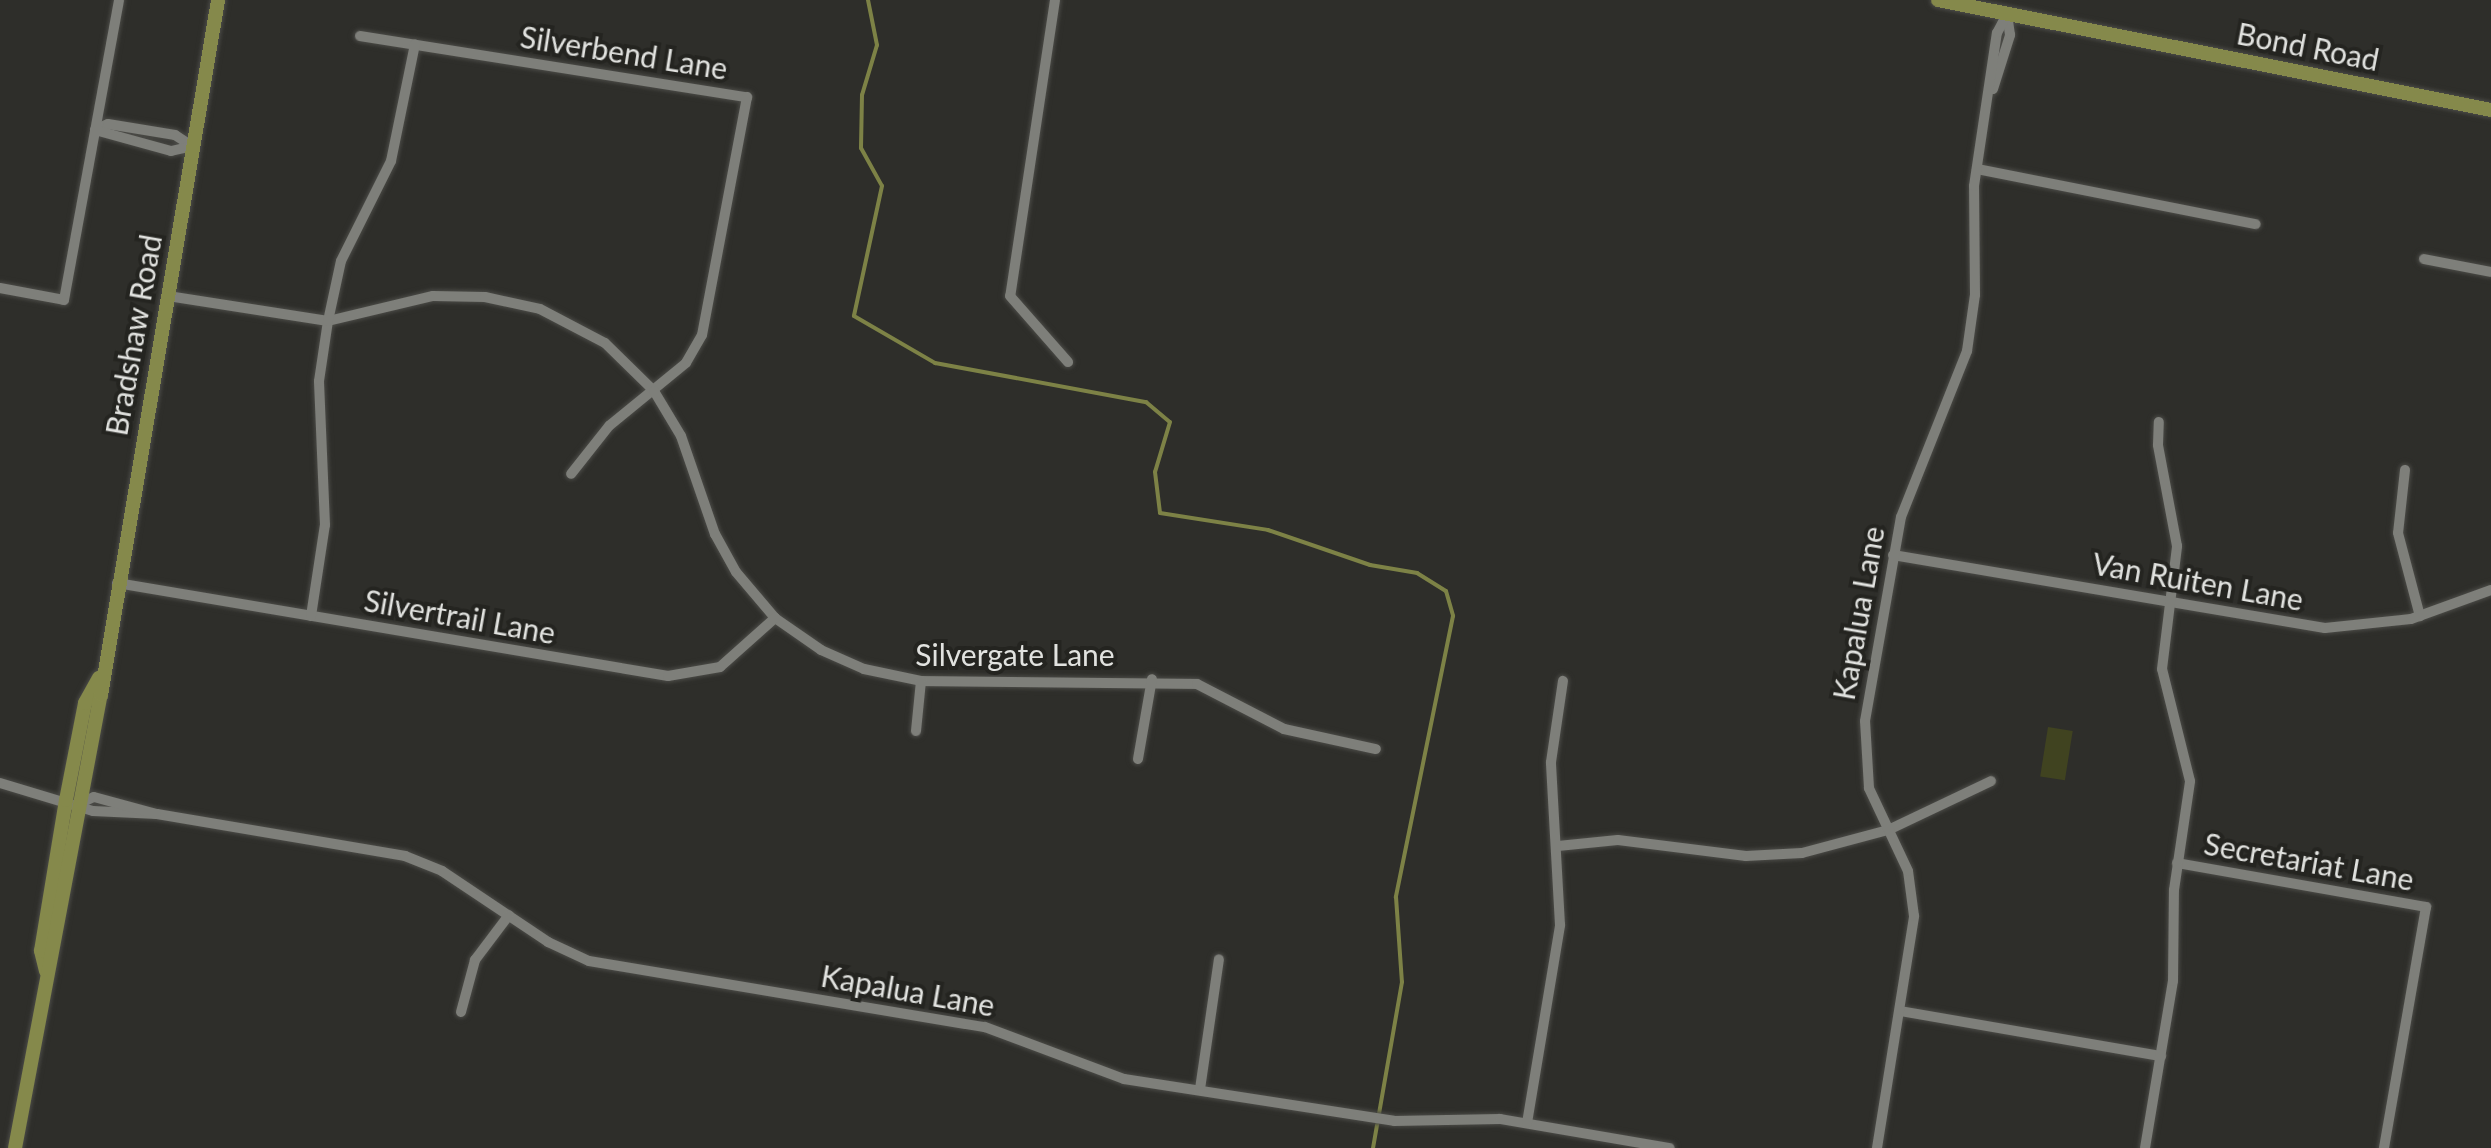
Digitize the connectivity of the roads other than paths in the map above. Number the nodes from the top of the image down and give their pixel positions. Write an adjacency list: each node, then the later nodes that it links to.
1 (119, 0): 9 (street)
2 (218, 0): 10 (main road, Bradshaw Road)
3 (1056, 0): 18 (street)
4 (1948, 1): 5 (main road, Bond Road)
5 (2006, 14): 8 (main road, Bond Road); 11 (street, Kapalua Lane)
6 (360, 36): 7 (street, Silverbend Lane)
7 (416, 44): 17 (street); 19 (street, Silverbend Lane)
8 (2491, 110)
9 (95, 130): 10 (street); 15 (street)
10 (192, 146): 16 (main road, Bradshaw Road)
11 (1976, 169): 12 (street); 23 (street, Kapalua Lane)
12 (2256, 224)
13 (2424, 258): 14 (street)
14 (2491, 272)
15 (0, 288)
16 (168, 296): 17 (street, Silvergate Lane); 24 (main road, Bradshaw Road)
17 (328, 321): 19 (street, Silvergate Lane); 27 (street)
18 (1068, 362)
19 (654, 391): 22 (street); 29 (street, Silvergate Lane)
20 (2160, 422): 26 (street, Secretariat Lane)
21 (2405, 470): 28 (street)
22 (571, 474)
23 (1894, 555): 26 (street, Van Ruiten Lane); 39 (street, Kapalua Lane)
24 (117, 583): 27 (street, Silvertrail Lane); 38 (main road, Bradshaw Road)
25 (2491, 590): 28 (street, Van Ruiten Lane)
26 (2172, 602): 28 (street, Van Ruiten Lane); 41 (street, Secretariat Lane)
27 (311, 616): 29 (street, Silvertrail Lane)
28 (2420, 616)
29 (775, 618): 31 (street, Silvergate Lane)
30 (1152, 680): 31 (street, Silvergate Lane); 34 (street, Silvergate Lane); 35 (street)
31 (921, 681): 33 (street)
32 (1564, 681): 40 (street)
33 (916, 732)
34 (1376, 750)
35 (1138, 759)
36 (1991, 781): 39 (street)
37 (0, 783): 38 (street, Kapalua Lane)
38 (73, 802): 42 (street, Kapalua Lane); 49 (main road, Bradshaw Road)
39 (1888, 830): 40 (street); 44 (street, Kapalua Lane)
40 (1558, 846): 48 (street)
41 (2177, 863): 46 (street, Secretariat Lane); 53 (street, Secretariat Lane)
42 (509, 915): 45 (street); 47 (street, Kapalua Lane)
43 (1219, 959): 47 (street)
44 (1900, 1011): 46 (street); 51 (street, Kapalua Lane)
45 (461, 1012)
46 (2160, 1056): 52 (street, Secretariat Lane)
47 (1200, 1089): 48 (street, Kapalua Lane)
48 (1526, 1123): 50 (street, Kapalua Lane)
49 (15, 1148)
50 (1670, 1148)
51 (1877, 1148)
52 (2144, 1148)
53 (2384, 1148)

